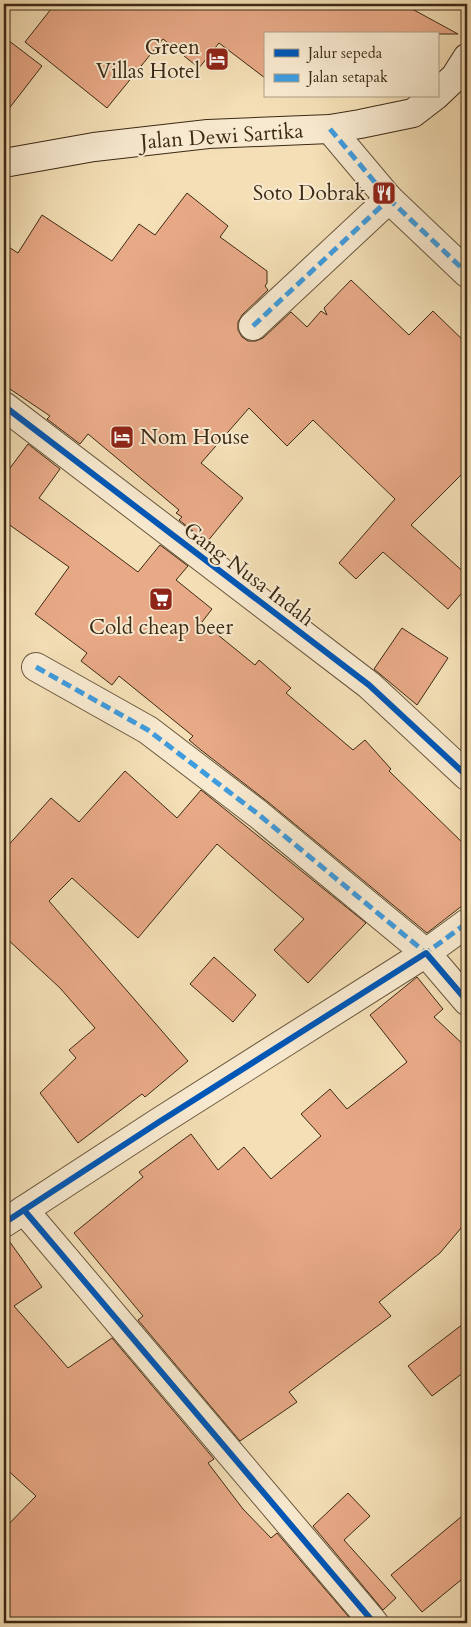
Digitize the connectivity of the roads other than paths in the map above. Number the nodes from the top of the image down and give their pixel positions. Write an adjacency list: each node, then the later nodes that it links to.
1 (467, 58): 2 (street, Jalan Dewi Sartika)
2 (438, 93)
3 (432, 98): 4 (street, Jalan Dewi Sartika)
4 (330, 129): 5 (street, Jalan Dewi Sartika); 6 (street)
5 (4, 163)
6 (389, 199): 7 (street); 8 (street)
7 (467, 273)
8 (253, 326)
9 (4, 406): 11 (street, Gang Nusa Indah)
10 (36, 667): 13 (street)
11 (467, 776)
12 (467, 923): 13 (street)
13 (426, 953): 14 (street); 15 (street)
14 (467, 1001)
15 (14, 1217): 16 (street)
16 (374, 1623)

